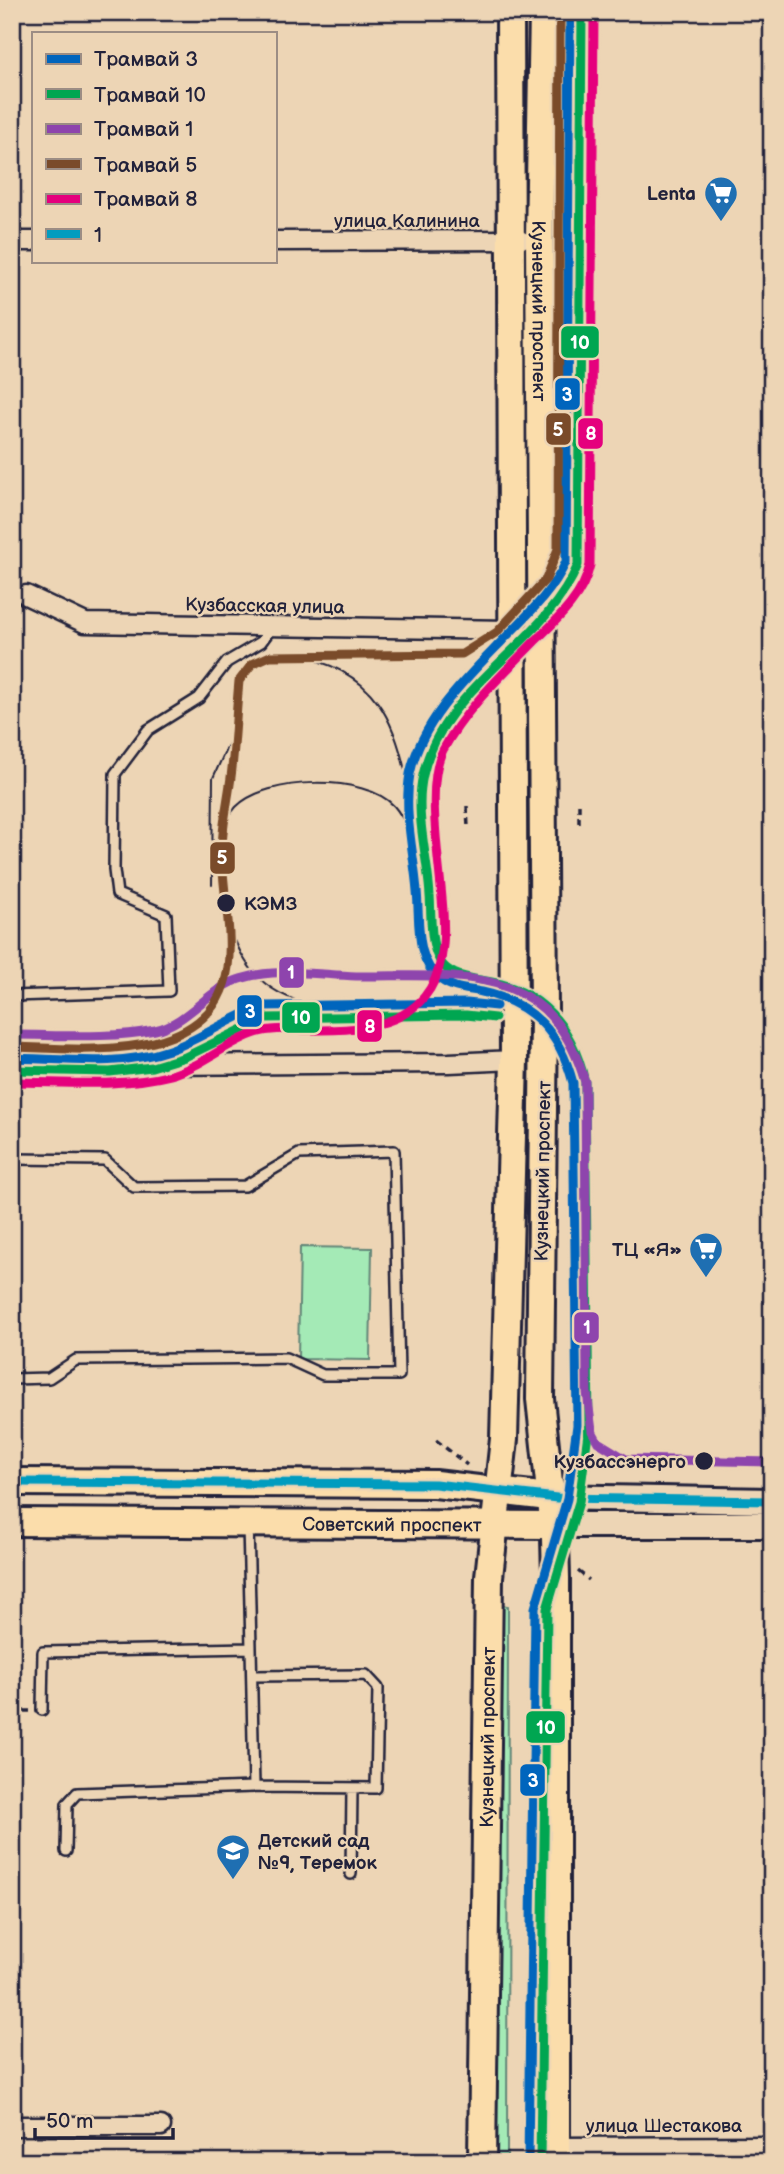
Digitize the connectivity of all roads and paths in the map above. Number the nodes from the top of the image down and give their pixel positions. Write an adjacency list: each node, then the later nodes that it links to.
1 (510, 12): 4 (main road, Кузнецкий проспект)
2 (543, 12): 3 (main road, Кузнецкий проспект)
3 (539, 239): 4 (street, улица Калинина); 22 (main road, Кузнецкий проспект)
4 (511, 240): 7 (street, улица Калинина); 10 (main road, Кузнецкий проспект)
5 (12, 241): 6 (street)
6 (32, 241)
7 (276, 241)
8 (26, 595): 9 (street, Кузбасская улица)
9 (273, 625): 10 (street, Кузбасская улица); 15 (lane)
10 (510, 629): 16 (main road, Кузнецкий проспект)
11 (579, 804): 13 (path)
12 (467, 806): 14 (path)
13 (579, 826)
14 (468, 828)
15 (12, 996)
16 (514, 1060): 17 (street); 21 (main road, Кузнецкий проспект)
17 (12, 1066)
18 (12, 1159): 19 (lane)
19 (12, 1379)
20 (12, 1482): 21 (main road, Советский проспект)
21 (500, 1491): 22 (main road, Советский проспект); 26 (main road, Кузнецкий проспект)
22 (549, 1497): 23 (main road, Советский проспект); 27 (main road, Кузнецкий проспект)
23 (772, 1501)
24 (12, 1522): 25 (main road, Советский проспект)
25 (248, 1523): 26 (main road, Советский проспект); 29 (lane)
26 (497, 1525): 27 (main road, Советский проспект); 40 (main road, Кузнецкий проспект)
27 (553, 1525): 28 (main road, Советский проспект); 39 (main road, Кузнецкий проспект)
28 (772, 1525)
29 (251, 1648): 30 (lane); 31 (lane)
30 (252, 1675): 32 (lane); 33 (lane)
31 (42, 1710)
32 (254, 1787): 33 (lane); 34 (lane)
33 (352, 1789): 35 (lane)
34 (66, 1851)
35 (351, 1874)
36 (12, 2126): 37 (street)
37 (161, 2126)
38 (772, 2146): 39 (street, улица Шестакова)
39 (556, 2154)
40 (482, 2162)

